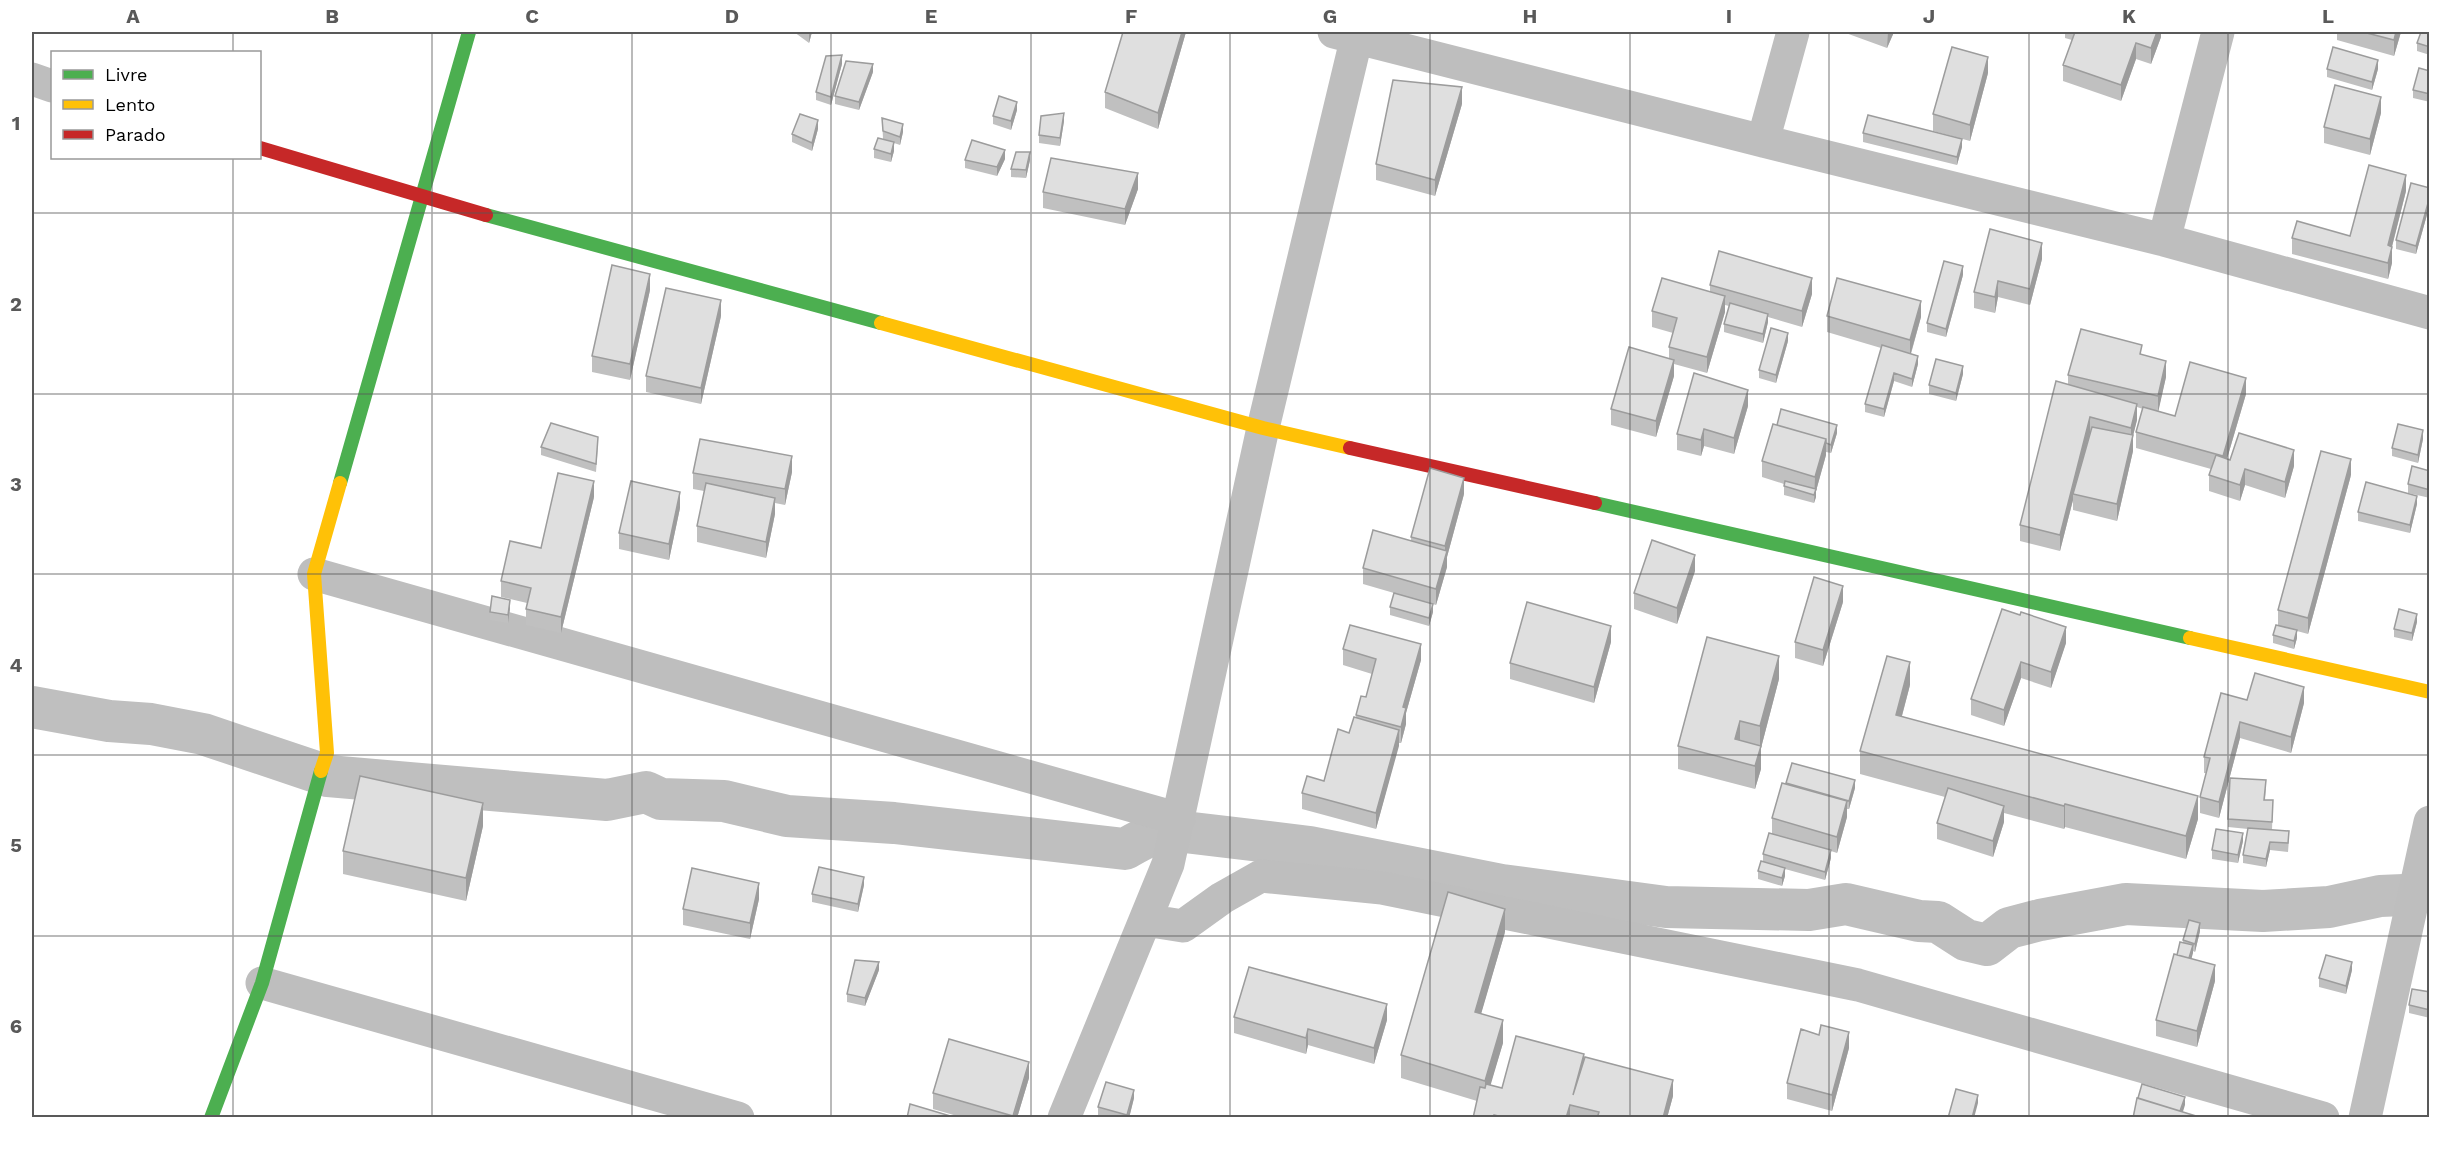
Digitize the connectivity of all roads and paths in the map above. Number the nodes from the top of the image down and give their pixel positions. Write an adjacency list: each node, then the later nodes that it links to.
1 (469, 32): 9 (street)
2 (1793, 32): 7 (street)
3 (2218, 32): 10 (street)
4 (1350, 34): 7 (street); 12 (street)
5 (32, 80): 6 (street)
6 (51, 86)
7 (1763, 141): 10 (street)
8 (261, 148): 9 (street)
9 (423, 198): 12 (street); 13 (street)
10 (2164, 240): 11 (street)
11 (2430, 313)
12 (1263, 428): 14 (street); 15 (street)
13 (314, 574): 15 (street); 18 (street)
14 (2430, 692)
15 (1179, 819): 17 (street)
16 (2430, 822): 23 (street)
17 (1145, 920): 21 (street); 22 (street)
18 (262, 983): 19 (street); 20 (street)
19 (211, 1118)
20 (738, 1118)
21 (1064, 1118)
22 (2322, 1118)
23 (2365, 1118)

